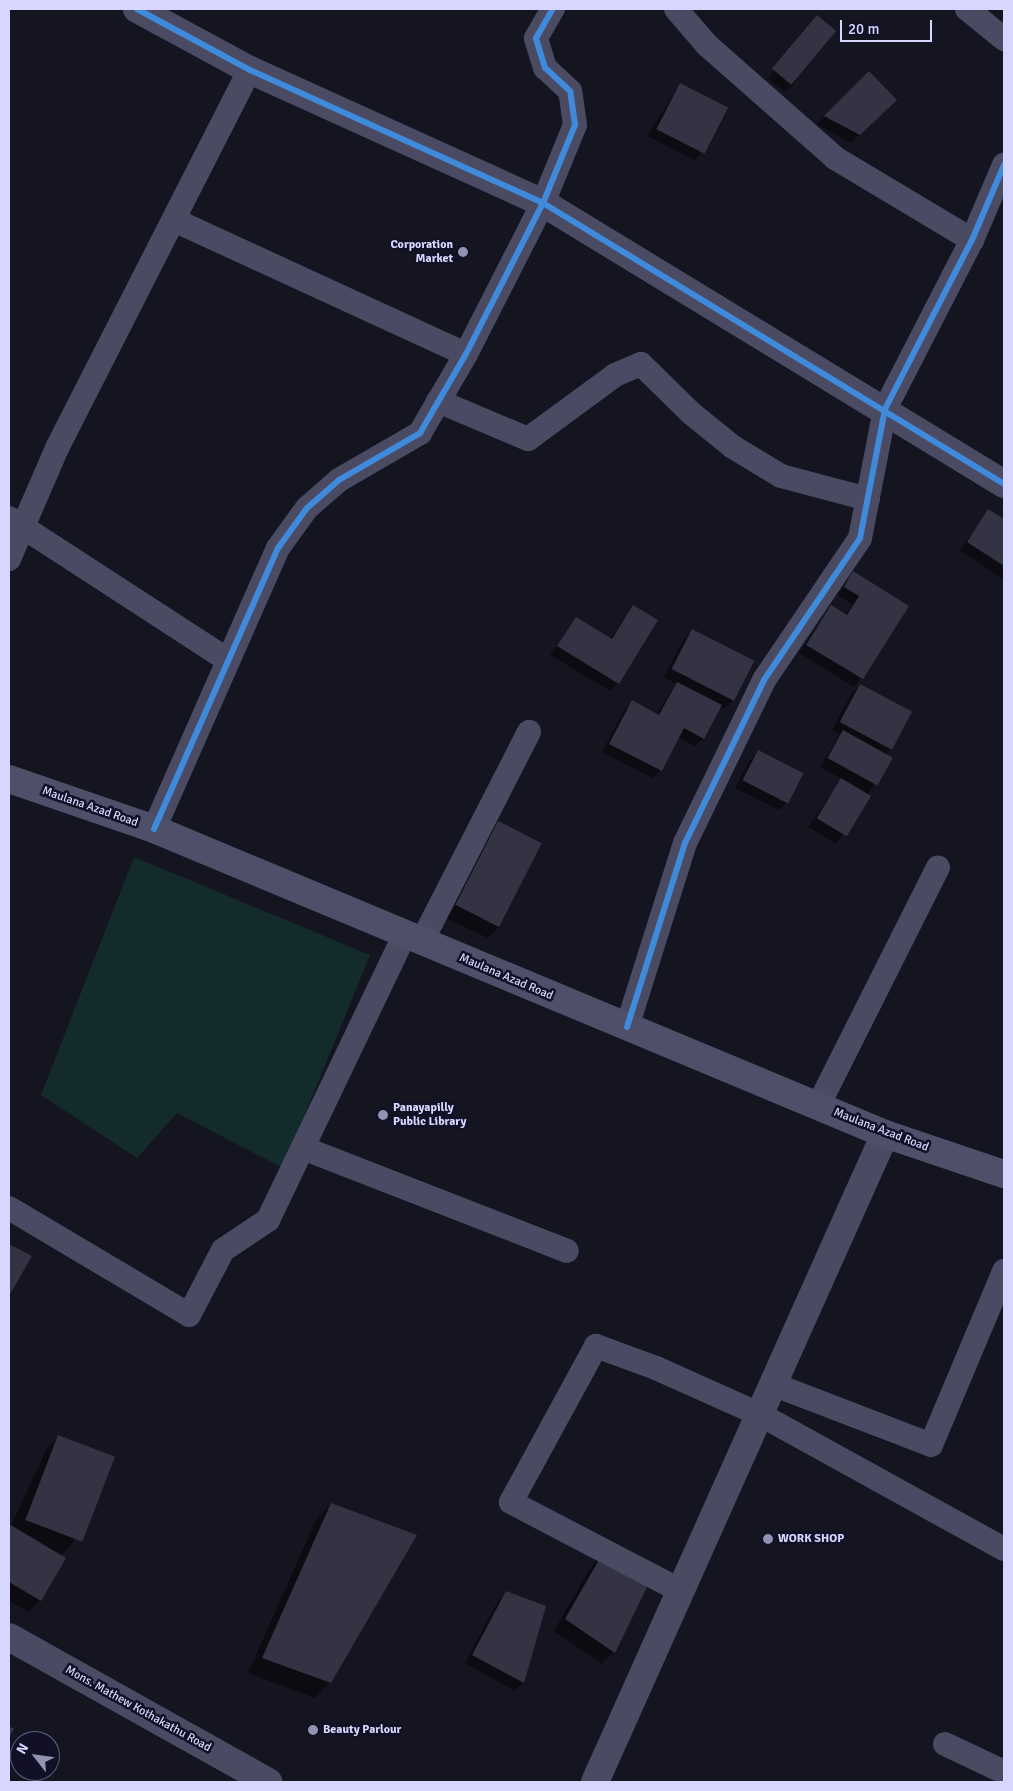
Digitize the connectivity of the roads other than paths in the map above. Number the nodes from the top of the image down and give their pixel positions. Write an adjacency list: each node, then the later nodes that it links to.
1 (136, 9): 6 (street)
2 (553, 9): 8 (street)
3 (676, 9): 10 (street)
4 (967, 9): 5 (street)
5 (1004, 39)
6 (250, 70): 8 (street); 9 (street)
7 (1004, 165): 10 (street)
8 (543, 203): 11 (street); 13 (street)
9 (174, 220): 11 (street); 16 (street)
10 (972, 240): 13 (street)
11 (466, 354): 12 (street)
12 (438, 401): 15 (street); 18 (street)
13 (884, 409): 14 (street); 15 (street)
14 (1004, 484)
15 (868, 499): 24 (street)
16 (15, 522): 17 (street); 18 (street)
17 (9, 559)
18 (228, 660): 21 (street)
19 (529, 732): 23 (street)
20 (9, 779): 21 (main road, Maulana Azad Road)
21 (154, 830): 23 (main road, Maulana Azad Road)
22 (938, 867): 25 (street)
23 (413, 938): 24 (main road, Maulana Azad Road); 27 (street)
24 (627, 1027): 25 (main road, Maulana Azad Road)
25 (818, 1106): 26 (main road, Maulana Azad Road)
26 (885, 1134): 28 (main road, Maulana Azad Road); 32 (street)
27 (303, 1148): 29 (street); 30 (street)
28 (1004, 1174)
29 (9, 1208)
30 (567, 1251)
31 (1004, 1271): 32 (street)
32 (775, 1384): 33 (street)
33 (761, 1415): 34 (street); 35 (street); 35 (street)
34 (1004, 1549)
35 (681, 1591): 40 (street)
36 (9, 1637): 39 (street, Mons. Mathew Kothakathu Road)
37 (945, 1744): 38 (street)
38 (1004, 1772)
39 (268, 1782)
40 (595, 1782)

